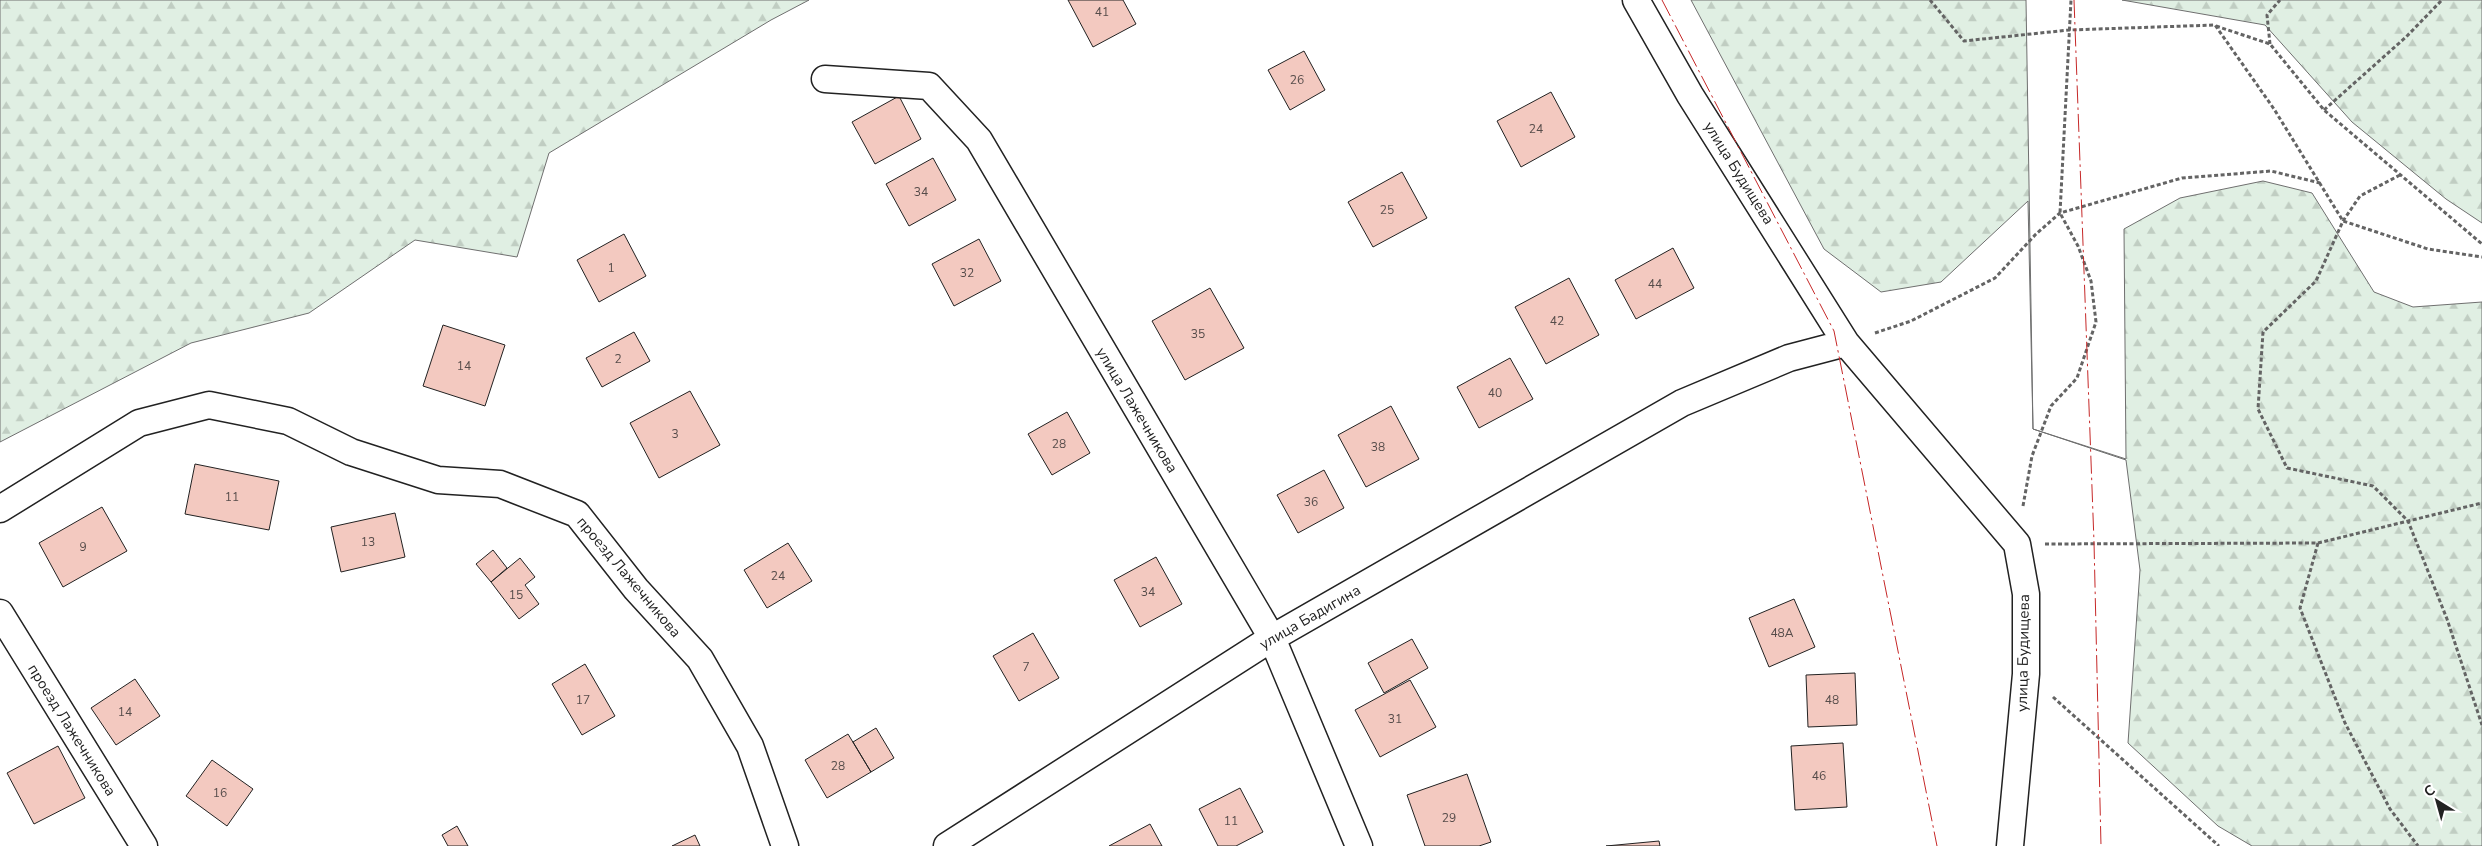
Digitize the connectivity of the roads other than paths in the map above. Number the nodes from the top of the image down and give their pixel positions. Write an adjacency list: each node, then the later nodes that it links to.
1 (1636, 0): 3 (street, улица Будищева)
2 (825, 79): 6 (street, улица Лажечникова)
3 (1846, 343): 6 (street, улица Бадигина); 11 (street, улица Будищева)
4 (0, 508): 8 (street, проезд Лажечникова)
5 (0, 613): 7 (street, проезд Лажечникова)
6 (1272, 638): 9 (street, улица Бадигина); 10 (street, улица Лажечникова)
7 (144, 846)
8 (785, 846)
9 (947, 846)
10 (1359, 846)
11 (2010, 846)

